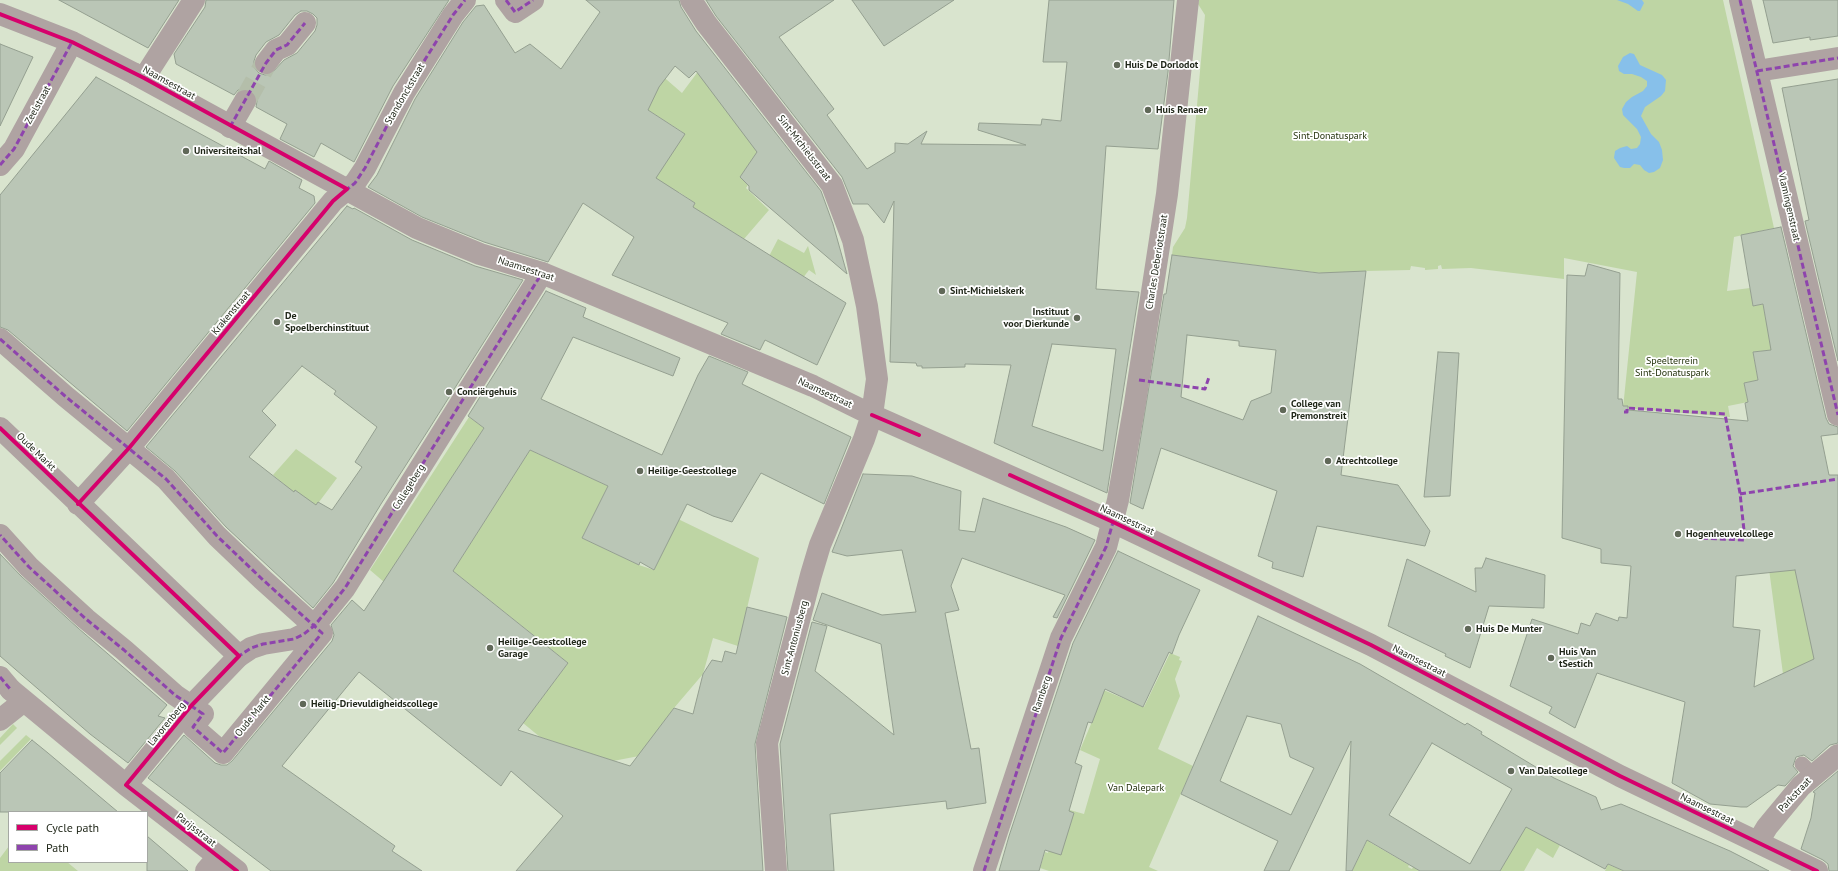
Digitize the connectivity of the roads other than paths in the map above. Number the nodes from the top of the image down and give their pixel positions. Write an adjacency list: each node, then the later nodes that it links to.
1 (194, 0): 14 (street)
2 (465, 0): 18 (street, Standonckstraat)
3 (506, 0): 4 (street)
4 (533, 0)
5 (691, 0): 21 (street, Sint-Michielsstraat)
6 (1188, 0): 26 (street, Charles Deberiotstraat)
7 (1740, 0): 13 (street, Vlamingenstraat)
8 (0, 14): 10 (street, Naamsestraat)
9 (305, 23): 12 (street)
10 (72, 42): 14 (street, Naamsestraat); 17 (street, Zeelstraat)
11 (1838, 58): 13 (street)
12 (266, 64)
13 (1757, 71): 22 (street, Vlamingenstraat)
14 (140, 76): 16 (street, Naamsestraat)
15 (245, 101): 16 (street)
16 (230, 127): 18 (street, Naamsestraat)
17 (0, 165)
18 (347, 189): 19 (street, Naamsestraat); 24 (street, Krakenstraat)
19 (542, 273): 21 (street, Naamsestraat); 28 (street, Collegeberg)
20 (0, 339): 24 (street)
21 (872, 414): 26 (street, Naamsestraat); 38 (street, Sint-Antoniusberg)
22 (1838, 414)
23 (0, 428): 25 (street, Oude Markt)
24 (129, 448): 25 (street); 28 (street)
25 (78, 504): 29 (street, Oude Markt)
26 (1113, 522): 35 (street, Naamsestraat); 39 (street, Ramberg)
27 (0, 535): 31 (street, Oude Markt)
28 (315, 625): 29 (street, Collegeberg); 31 (street, Oude Markt)
29 (239, 656): 31 (street, Lavorenberg)
30 (12, 689): 32 (street); 34 (street, Parijsstraat)
31 (191, 706): 34 (street, Lavorenberg)
32 (0, 720)
33 (1838, 755): 35 (street, Parkstraat)
34 (126, 785): 36 (street, Parijsstraat)
35 (1758, 842): 40 (street, Naamsestraat)
36 (212, 864): 37 (street, Parijsstraat)
37 (237, 871)
38 (776, 871)
39 (984, 871)
40 (1817, 871)

